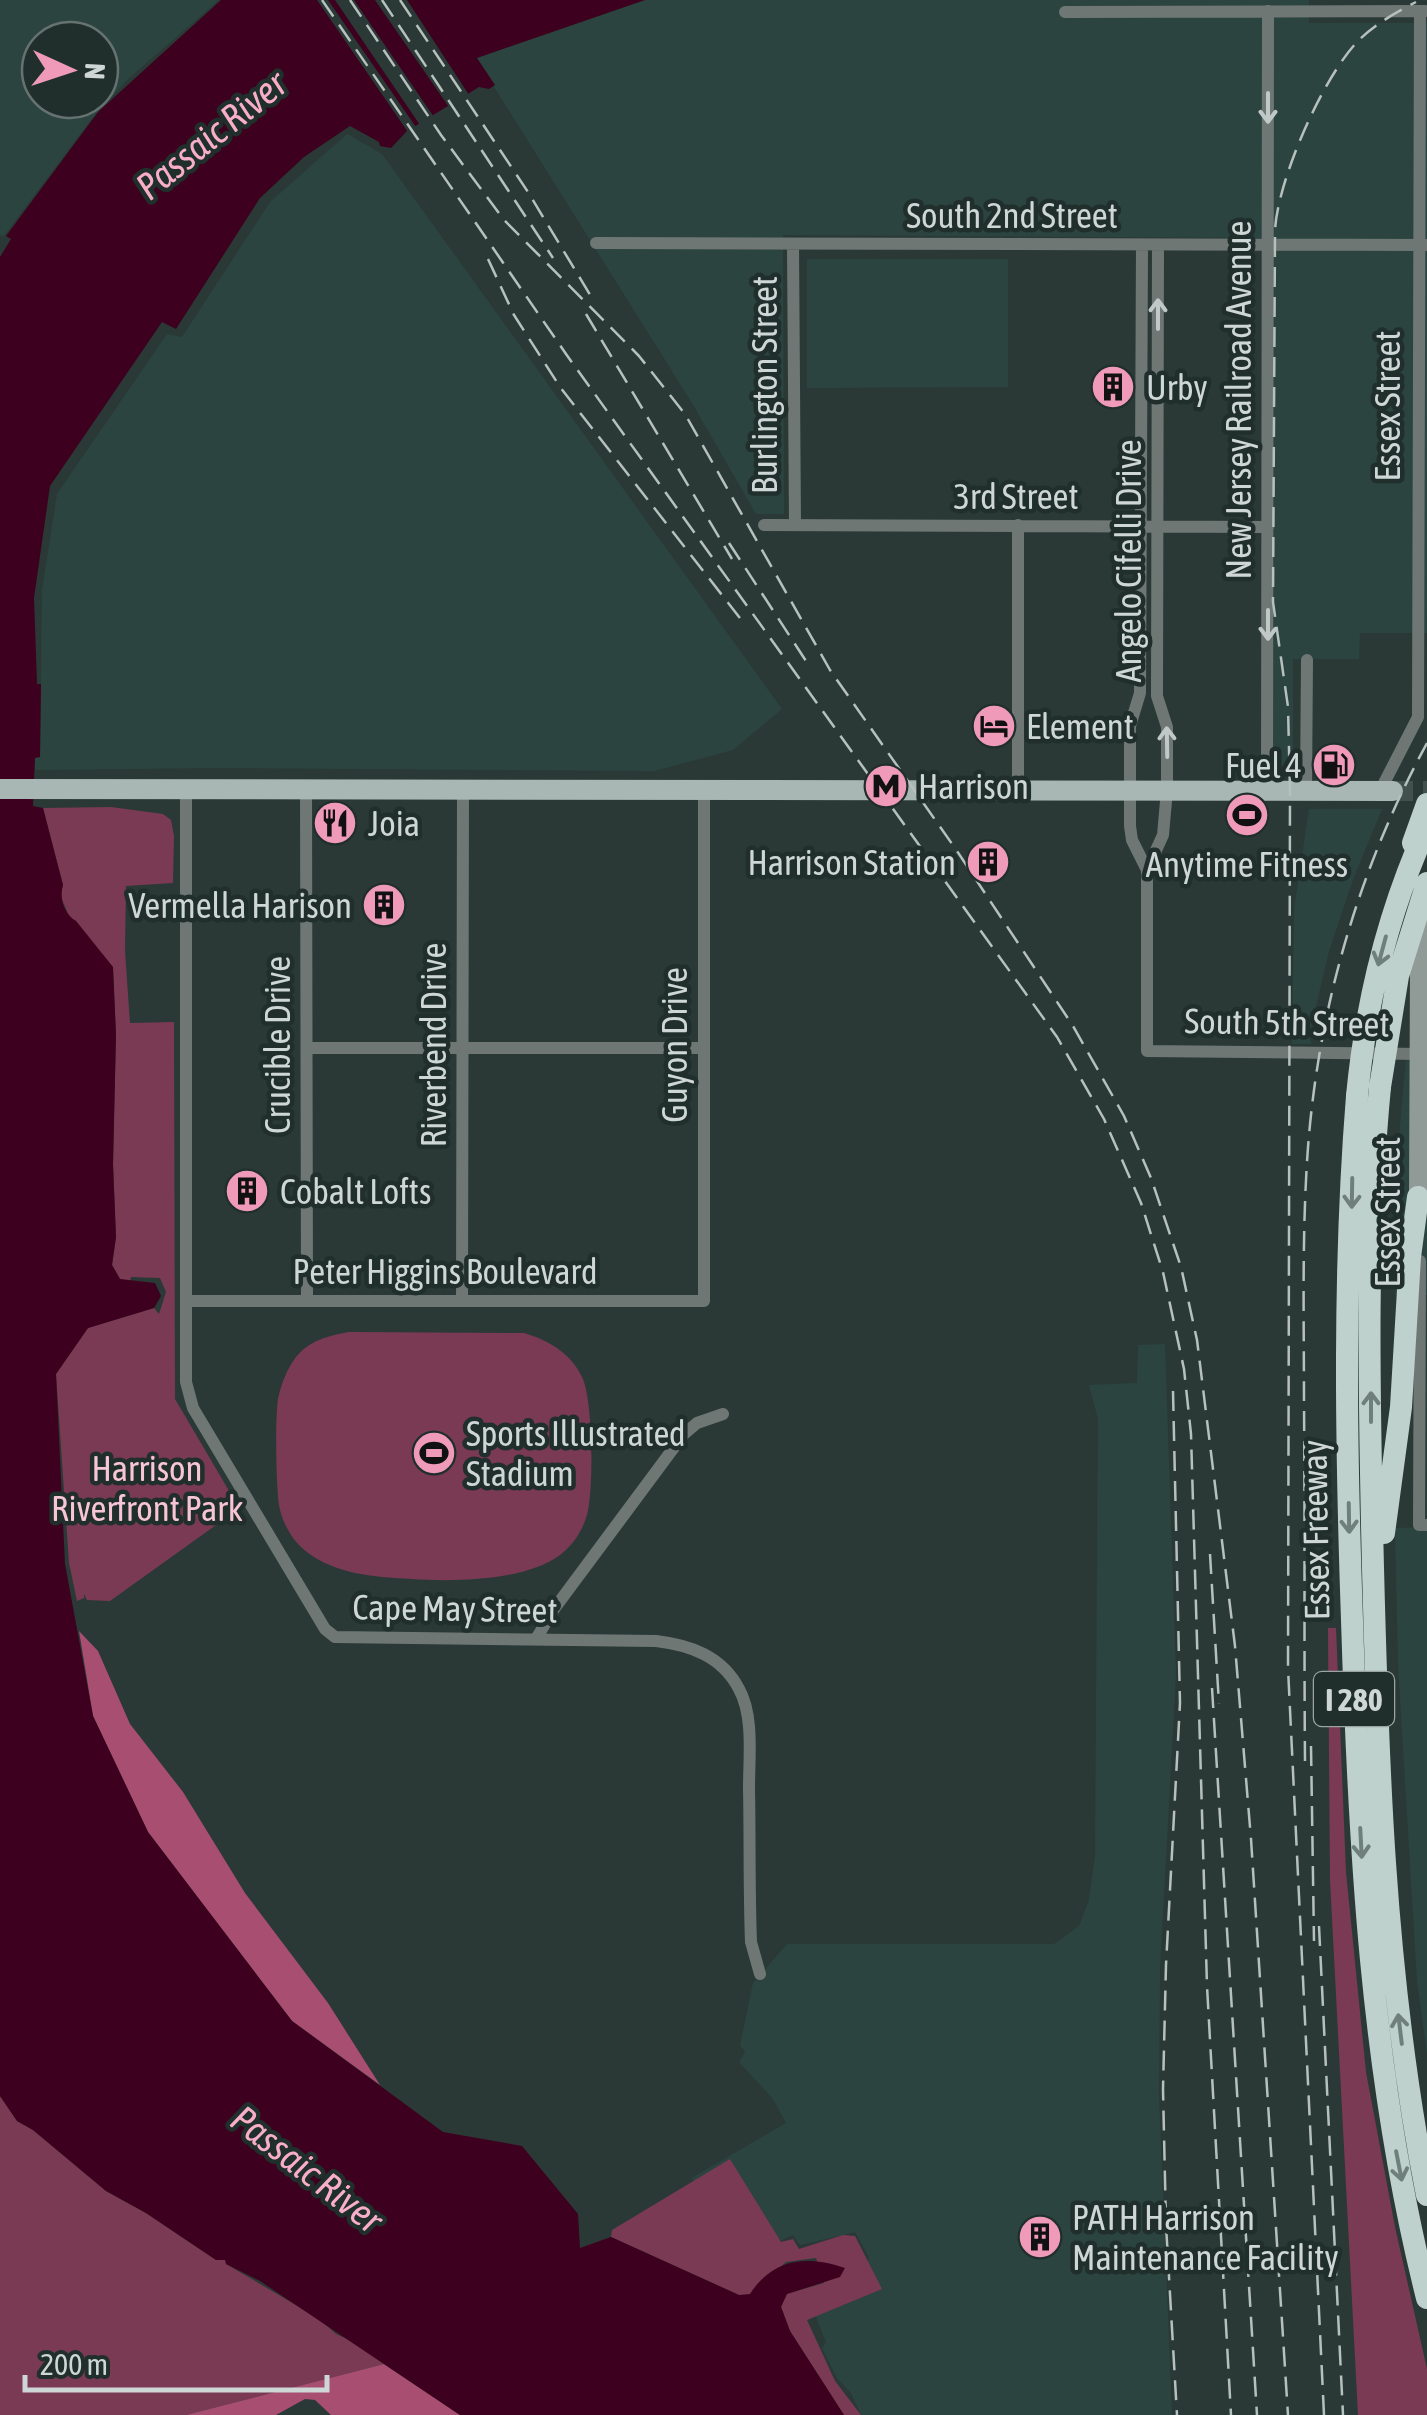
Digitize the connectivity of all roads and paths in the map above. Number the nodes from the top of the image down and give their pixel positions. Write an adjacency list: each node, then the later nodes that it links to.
1 (1268, 10): 2 (street); 3 (street); 9 (street, New Jersey Railroad Avenue, one-way to 9)
2 (1424, 11): 5 (street, Essex Street)
3 (1065, 12)
4 (596, 243): 6 (street, South 2nd Street)
5 (1423, 244): 9 (street, South 2nd Street); 16 (street, Essex Street)
6 (793, 245): 7 (street, South 2nd Street); 11 (street, Burlington Street)
7 (1142, 245): 8 (street, South 2nd Street); 13 (street, Angelo Cifelli Drive)
8 (1158, 245): 9 (street, South 2nd Street); 14 (street, Angelo Cifelli Drive, one-way to 8)
9 (1268, 245): 15 (street, New Jersey Railroad Avenue)
10 (764, 525): 11 (street, 3rd Street)
11 (795, 525): 12 (street, 3rd Street)
12 (1018, 525): 13 (street, 3rd Street); 21 (street)
13 (1141, 526): 14 (street, 3rd Street); 24 (street, Angelo Cifelli Drive)
14 (1157, 526): 15 (street, 3rd Street); 25 (street, Angelo Cifelli Drive, one-way to 14)
15 (1268, 527): 26 (street, New Jersey Railroad Avenue, one-way to 26)
16 (1423, 528): 28 (street, Essex Street)
17 (1307, 660): 27 (street)
18 (0, 789): 19 (main road)
19 (186, 789): 20 (main road); 42 (street, Cape May Street)
20 (306, 789): 22 (main road); 35 (street, Crucible Drive)
21 (1015, 789): 23 (main road); 24 (main road)
22 (463, 790): 23 (main road); 37 (street, Riverbend Drive)
23 (704, 790): 36 (street, Guyon Drive)
24 (1130, 790): 25 (main road); 31 (street, Angelo Cifelli Drive)
25 (1167, 790): 26 (main road); 31 (street, Angelo Cifelli Drive)
26 (1267, 790): 27 (main road)
27 (1306, 791): 28 (main road)
28 (1387, 791)
29 (1427, 804): 34 (highway, bridge)
30 (1427, 826): 34 (highway, Essex Freeway / I 280, bridge)
31 (1147, 870): 38 (street, Angelo Cifelli Drive)
32 (1427, 883): 48 (highway, Essex Freeway / I 280, one-way to 32, bridge)
33 (1427, 898): 39 (street, Essex Street)
34 (1398, 899): 52 (highway, Essex Freeway / I 280, one-way to 52, bridge)
35 (307, 1048): 37 (street); 43 (street, Crucible Drive)
36 (704, 1048): 37 (street); 45 (street, Guyon Drive)
37 (463, 1049): 44 (street, Riverbend Drive)
38 (1147, 1051): 39 (street, South 5th Street)
39 (1423, 1054): 40 (street, Essex Street)
40 (1418, 1196): 41 (street, Essex Street); 48 (highway)
41 (1424, 1290): 47 (street, Essex Street)
42 (186, 1301): 43 (street, Peter Higgins Boulevard); 49 (street, Cape May Street)
43 (308, 1301): 44 (street, Peter Higgins Boulevard)
44 (462, 1301): 45 (street, Peter Higgins Boulevard)
45 (704, 1301)
46 (723, 1414): 49 (street)
47 (1423, 1525)
48 (1373, 1574): 51 (highway, Essex Freeway / I 280, one-way to 48)
49 (536, 1639): 50 (street, Cape May Street)
50 (760, 1974)
51 (1427, 2194)
52 (1427, 2298)

